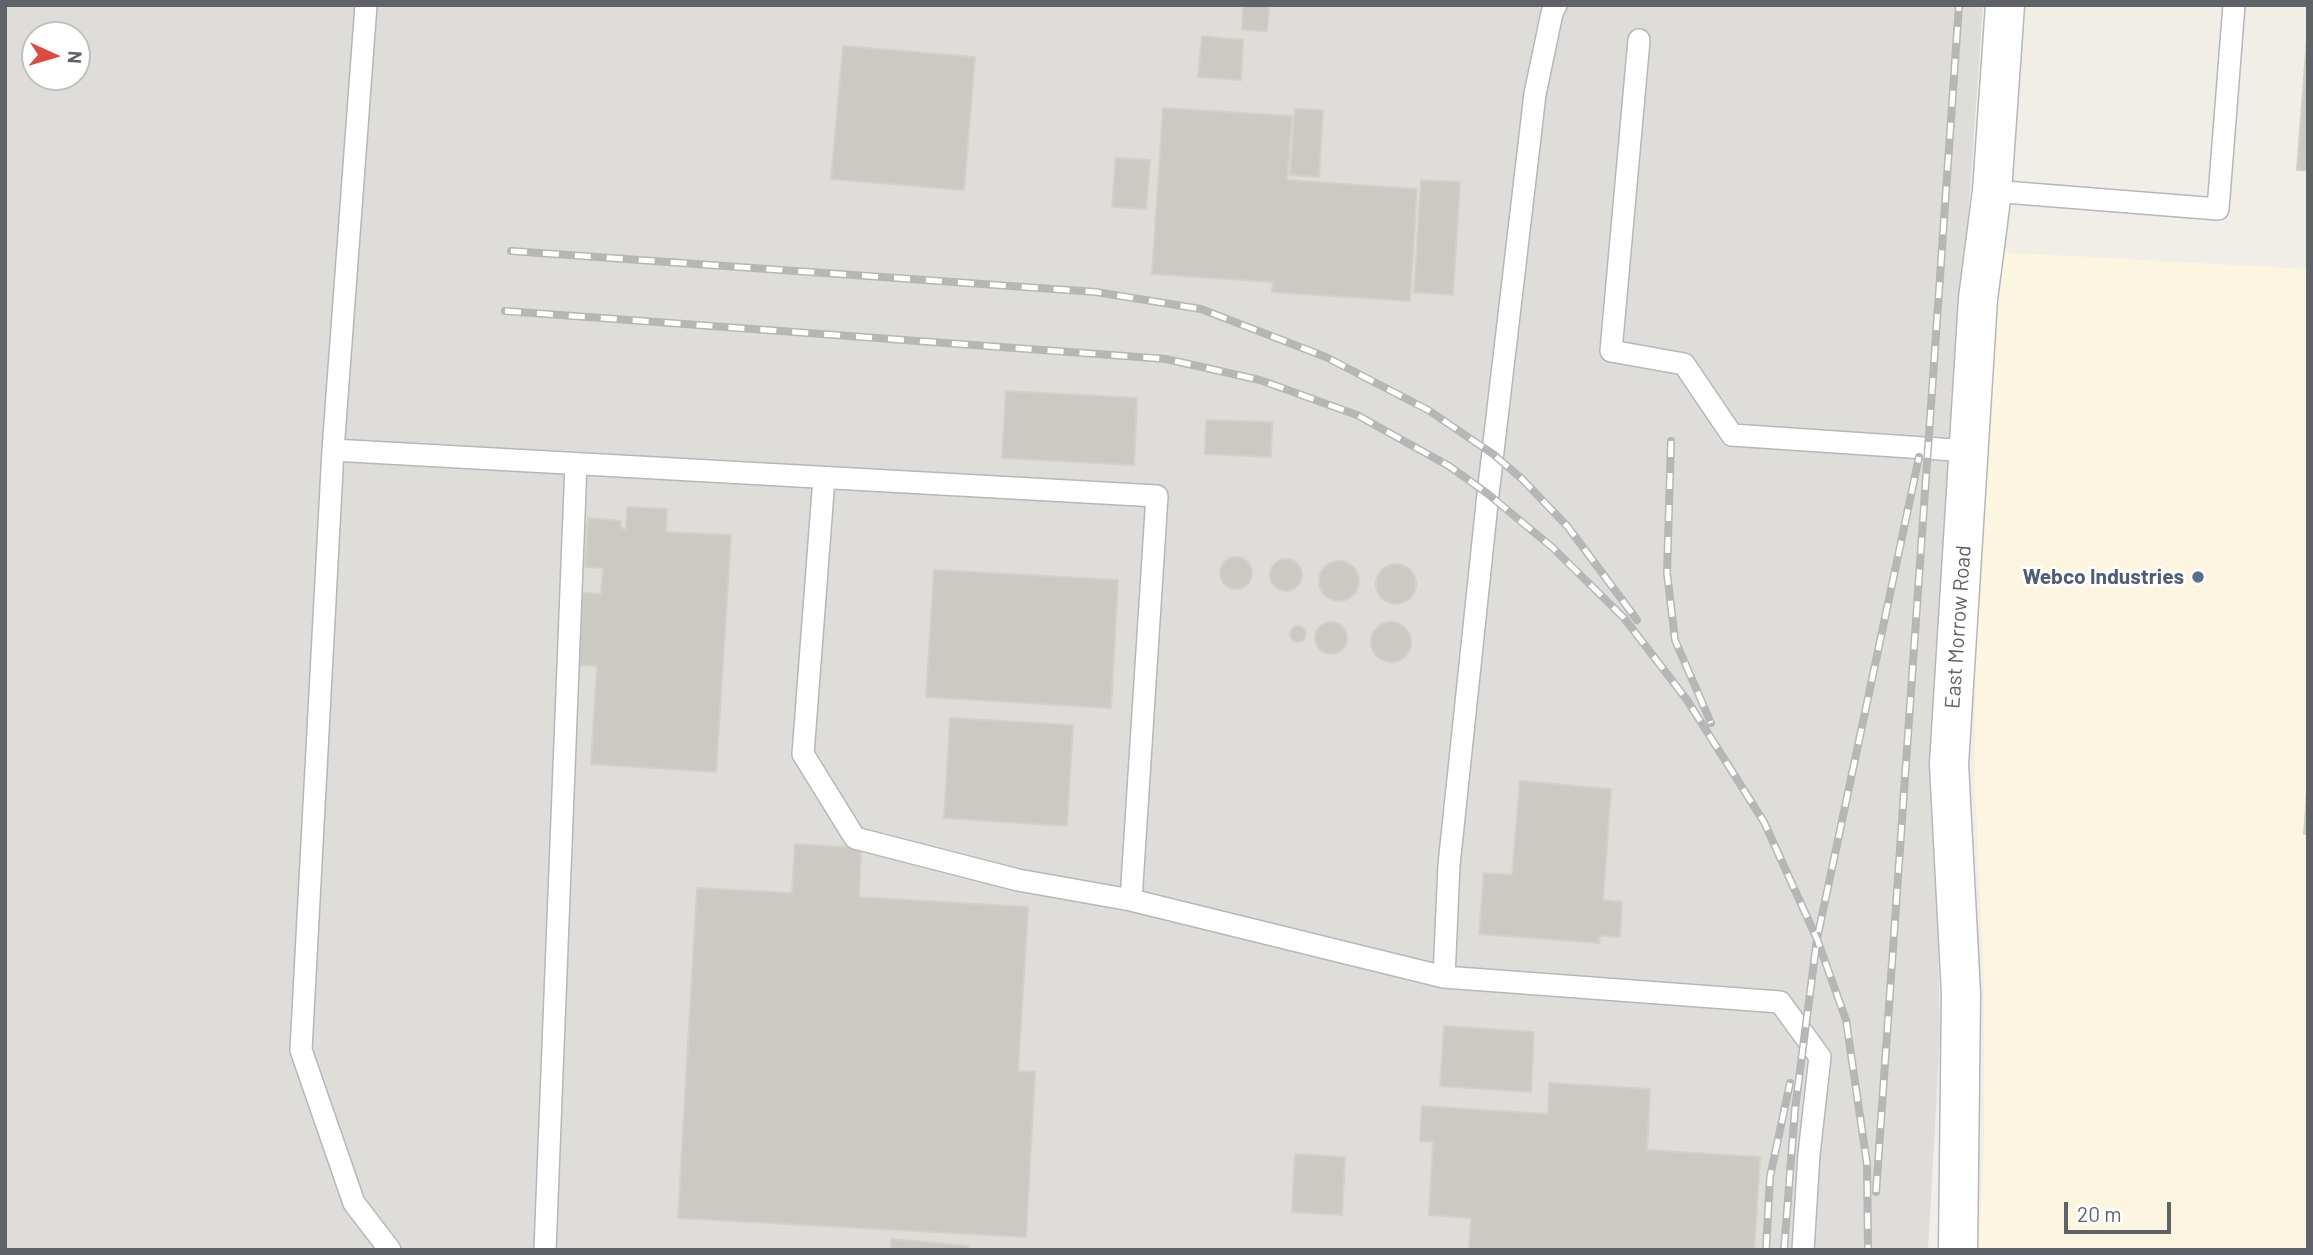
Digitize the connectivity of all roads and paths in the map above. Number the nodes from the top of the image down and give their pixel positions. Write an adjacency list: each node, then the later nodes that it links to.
1 (366, 5): 7 (lane)
2 (1556, 5): 12 (lane)
3 (2005, 5): 6 (street, East Morrow Road)
4 (2234, 5): 6 (lane)
5 (1639, 40): 8 (lane)
6 (1992, 191): 8 (street, East Morrow Road)
7 (333, 450): 9 (lane); 13 (lane)
8 (1969, 451): 16 (street, East Morrow Road)
9 (576, 464): 10 (lane); 14 (lane)
10 (824, 478): 11 (lane); 11 (lane)
11 (1131, 900): 12 (lane)
12 (1444, 977): 15 (lane)
13 (390, 1250)
14 (545, 1250)
15 (1803, 1250)
16 (1958, 1250)

